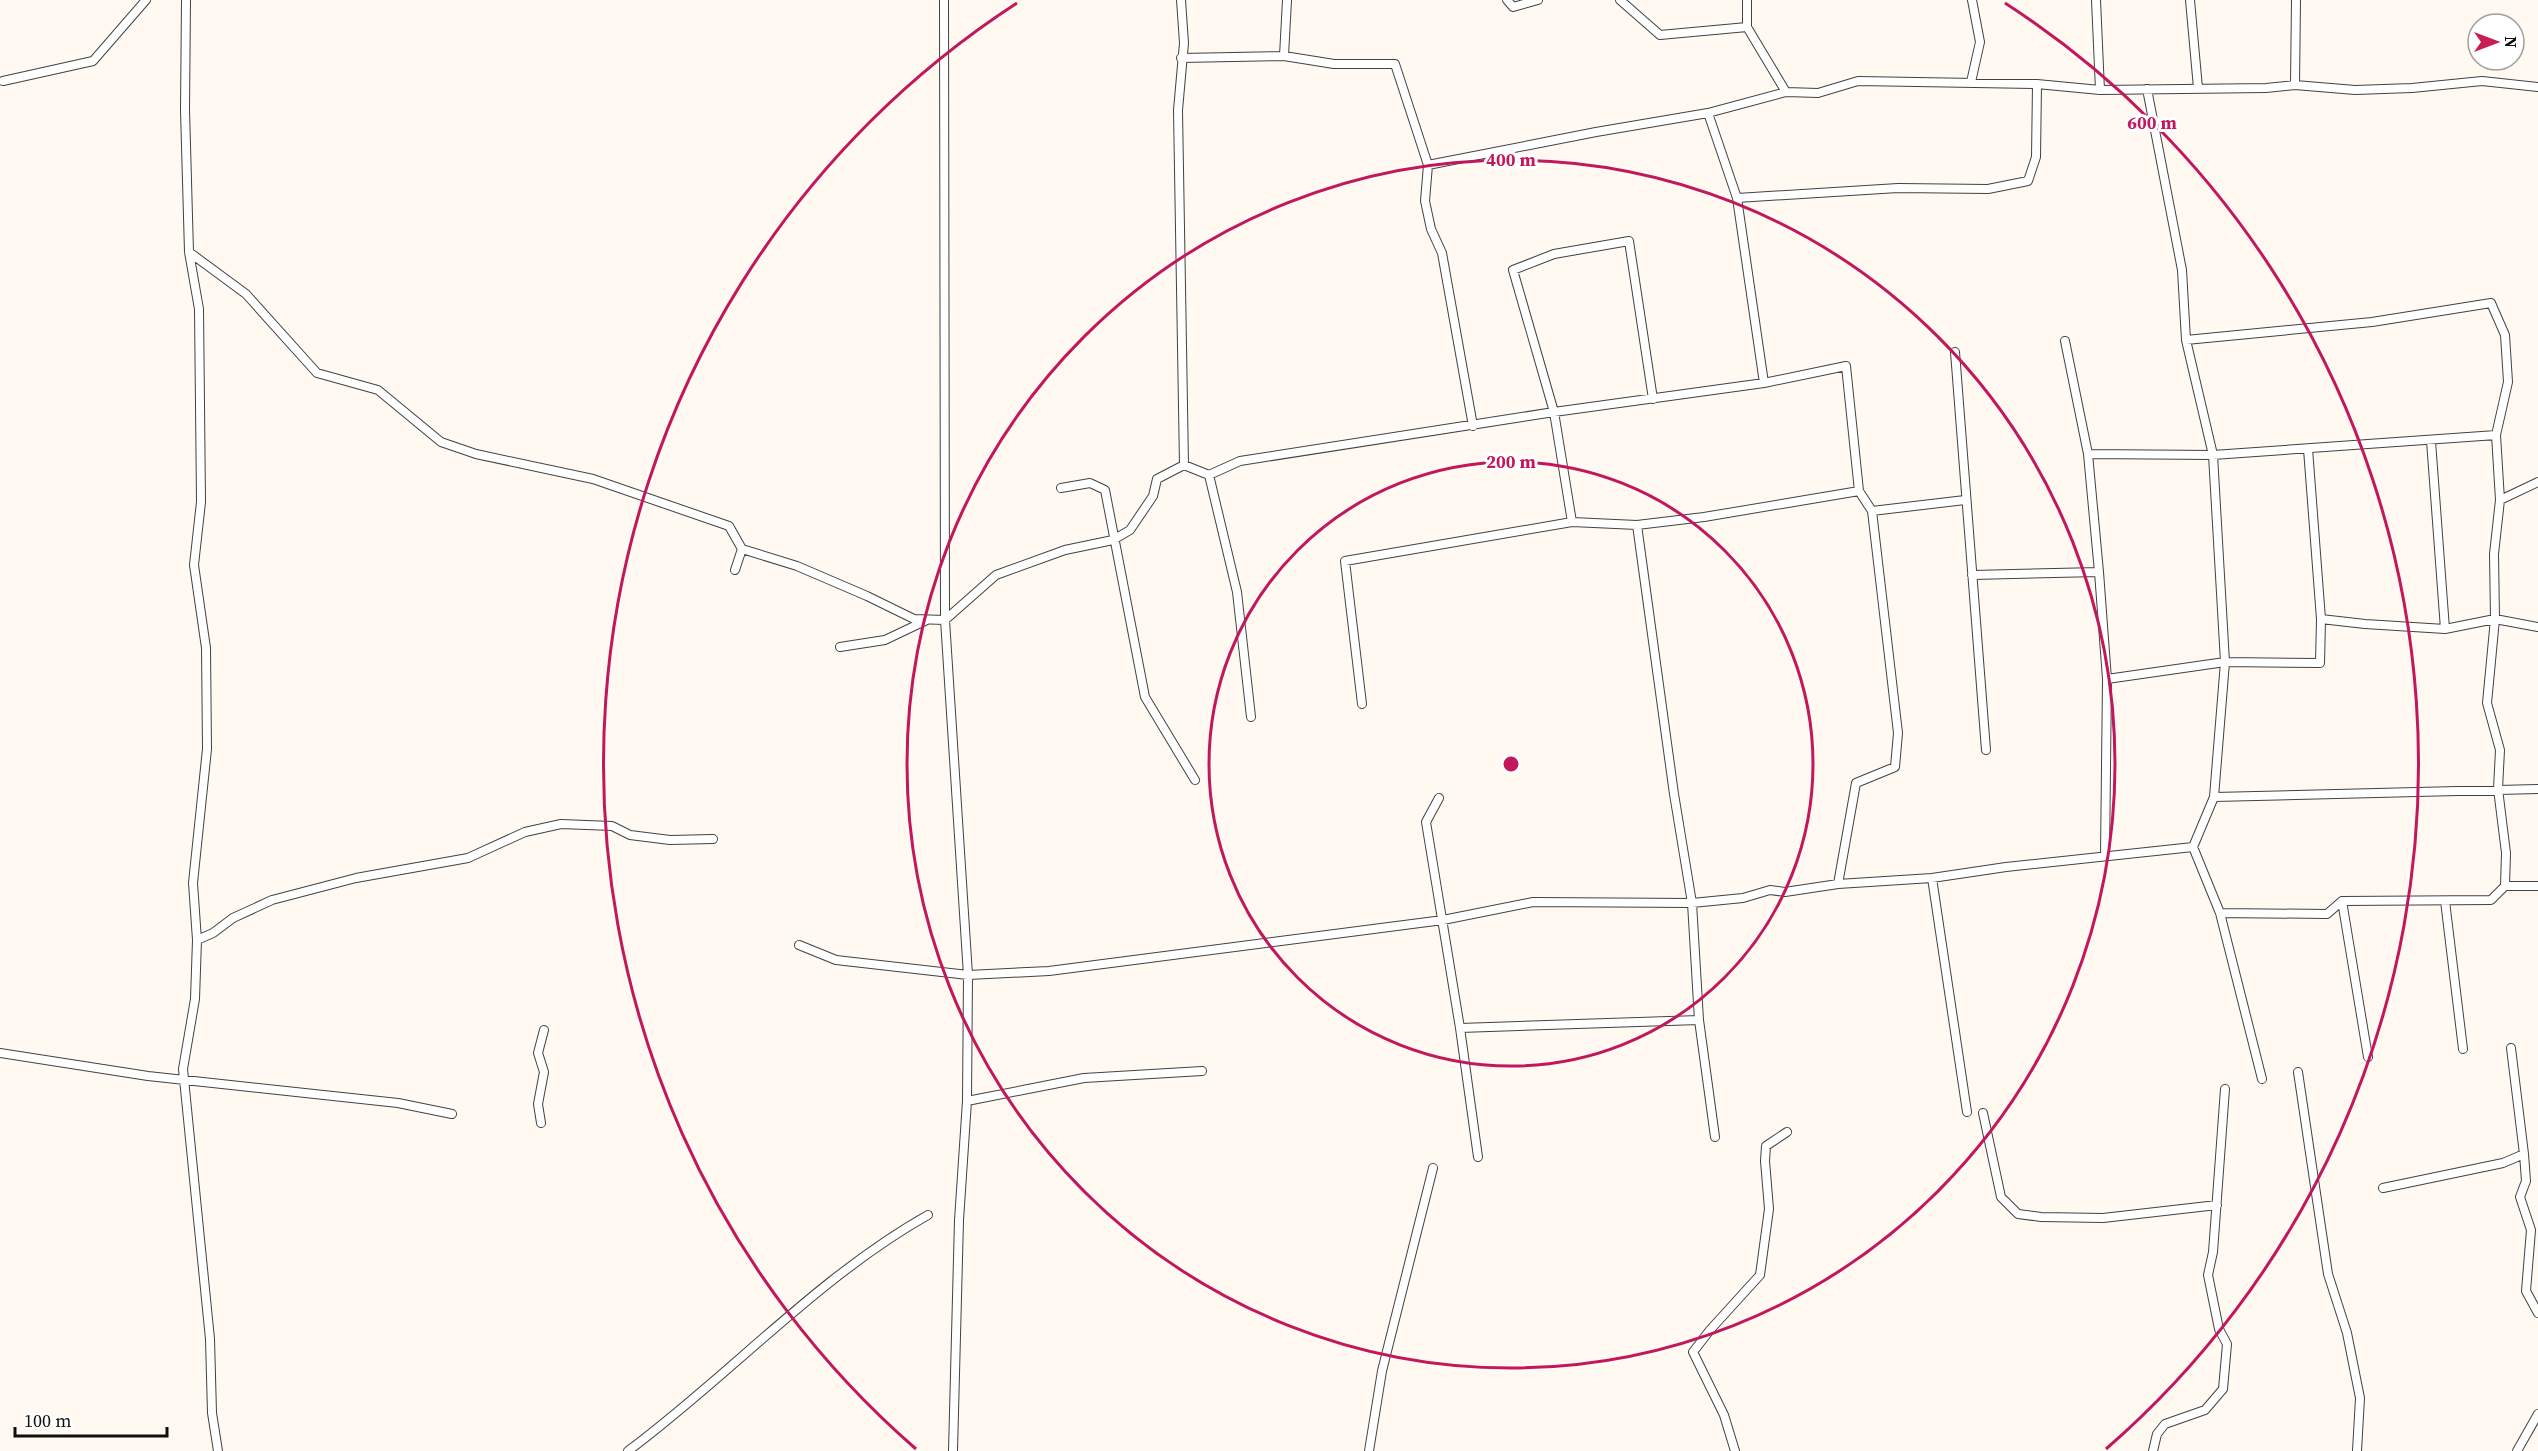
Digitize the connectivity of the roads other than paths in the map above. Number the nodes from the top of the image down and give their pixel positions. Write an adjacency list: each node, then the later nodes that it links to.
1 (146, 0): 17 (street)
2 (186, 0): 29 (street)
3 (944, 0): 60 (street)
4 (1181, 0): 16 (street)
5 (1287, 0): 15 (street)
6 (1507, 0): 7 (street)
7 (1538, 0)
8 (1620, 0): 14 (street)
9 (1747, 0): 14 (street)
10 (1972, 0): 18 (street)
11 (2096, 0): 24 (street)
12 (2190, 0): 22 (street)
13 (2296, 0): 20 (street)
14 (1748, 27): 25 (street)
15 (1284, 56): 16 (street); 27 (street)
16 (1181, 58): 42 (street)
17 (3, 81)
18 (1971, 82): 19 (street); 25 (street)
19 (2037, 84): 24 (street); 28 (street)
20 (2295, 85): 21 (street); 22 (street)
21 (2538, 87)
22 (2198, 88): 23 (street)
23 (2147, 89): 24 (street); 30 (street)
24 (2100, 90)
25 (1786, 92): 26 (street)
26 (1708, 113): 27 (street); 28 (street)
27 (1428, 165): 36 (street)
28 (1737, 198): 33 (street)
29 (189, 252): 53 (street); 86 (street)
30 (2186, 340): 37 (street); 41 (street)
31 (2065, 341): 40 (street)
32 (1955, 352): 47 (street)
33 (1764, 383): 34 (street); 46 (street)
34 (1653, 399): 35 (street); 35 (street)
35 (1554, 412): 36 (street); 50 (street)
36 (1473, 426): 43 (street)
37 (2496, 435): 38 (street); 48 (street)
38 (2432, 441): 39 (street); 62 (street)
39 (2308, 449): 41 (street); 57 (street)
40 (2088, 454): 41 (street); 55 (street)
41 (2213, 455): 64 (street)
42 (1184, 465): 43 (street); 52 (street)
43 (1209, 474): 67 (street)
44 (2538, 482): 48 (street)
45 (1061, 488): 52 (street)
46 (1859, 491): 49 (street); 51 (street)
47 (1965, 500): 49 (street); 56 (street)
48 (2500, 500): 58 (street)
49 (1872, 511): 78 (street)
50 (1572, 522): 51 (street); 66 (street)
51 (1637, 525): 83 (street)
52 (1113, 540): 60 (street); 69 (street)
53 (742, 549): 54 (street); 59 (street)
54 (735, 570)
55 (2099, 572): 56 (street); 65 (street)
56 (1972, 574): 68 (street)
57 (2321, 618): 62 (street); 64 (street)
58 (2494, 619): 61 (street); 62 (street); 70 (street)
59 (928, 620): 60 (street); 63 (street)
60 (945, 620): 88 (street)
61 (2538, 627)
62 (2445, 629)
63 (840, 647)
64 (2225, 662): 65 (street); 72 (street)
65 (2107, 679): 76 (street)
66 (1362, 704)
67 (1251, 717)
68 (1986, 750)
69 (1195, 780)
70 (2498, 789): 71 (street); 72 (street); 79 (street)
71 (2538, 789)
72 (2214, 797): 75 (street)
73 (1439, 798): 85 (street)
74 (713, 839): 86 (street)
75 (2193, 847): 76 (street); 84 (street)
76 (2105, 856): 77 (street)
77 (1932, 878): 78 (street); 102 (street)
78 (1838, 884): 83 (street)
79 (2505, 886): 80 (street); 82 (street)
80 (2538, 886)
81 (2342, 901): 82 (street); 84 (street); 95 (street)
82 (2445, 901): 93 (street)
83 (1692, 903): 85 (street); 89 (street)
84 (2220, 913): 98 (street)
85 (1443, 920): 88 (street); 90 (street)
86 (197, 940): 99 (street)
87 (799, 945): 88 (street)
88 (968, 975): 101 (street)
89 (1699, 1020): 90 (street); 107 (street)
90 (1460, 1028): 109 (street)
91 (544, 1030): 105 (street)
92 (2511, 1048): 108 (street)
93 (2463, 1049)
94 (0, 1053): 99 (street)
95 (2368, 1057)
96 (1202, 1071): 101 (street)
97 (2298, 1072): 122 (street)
98 (2262, 1079)
99 (184, 1080): 104 (street); 116 (street)
100 (2225, 1089): 112 (street)
101 (967, 1101): 118 (street)
102 (1967, 1112)
103 (1983, 1113): 112 (street)
104 (453, 1114)
105 (541, 1123)
106 (1787, 1132): 120 (street)
107 (1715, 1137)
108 (2524, 1154): 111 (street); 114 (street)
109 (1478, 1157)
110 (1433, 1168): 119 (street)
111 (2383, 1188)
112 (2217, 1205): 121 (street)
113 (928, 1215): 117 (street)
114 (2538, 1313)
115 (2538, 1414): 123 (street)
116 (218, 1451)
117 (628, 1451)
118 (953, 1451)
119 (1370, 1451)
120 (1736, 1451)
121 (2153, 1451)
122 (2357, 1451)
123 (2517, 1451)

